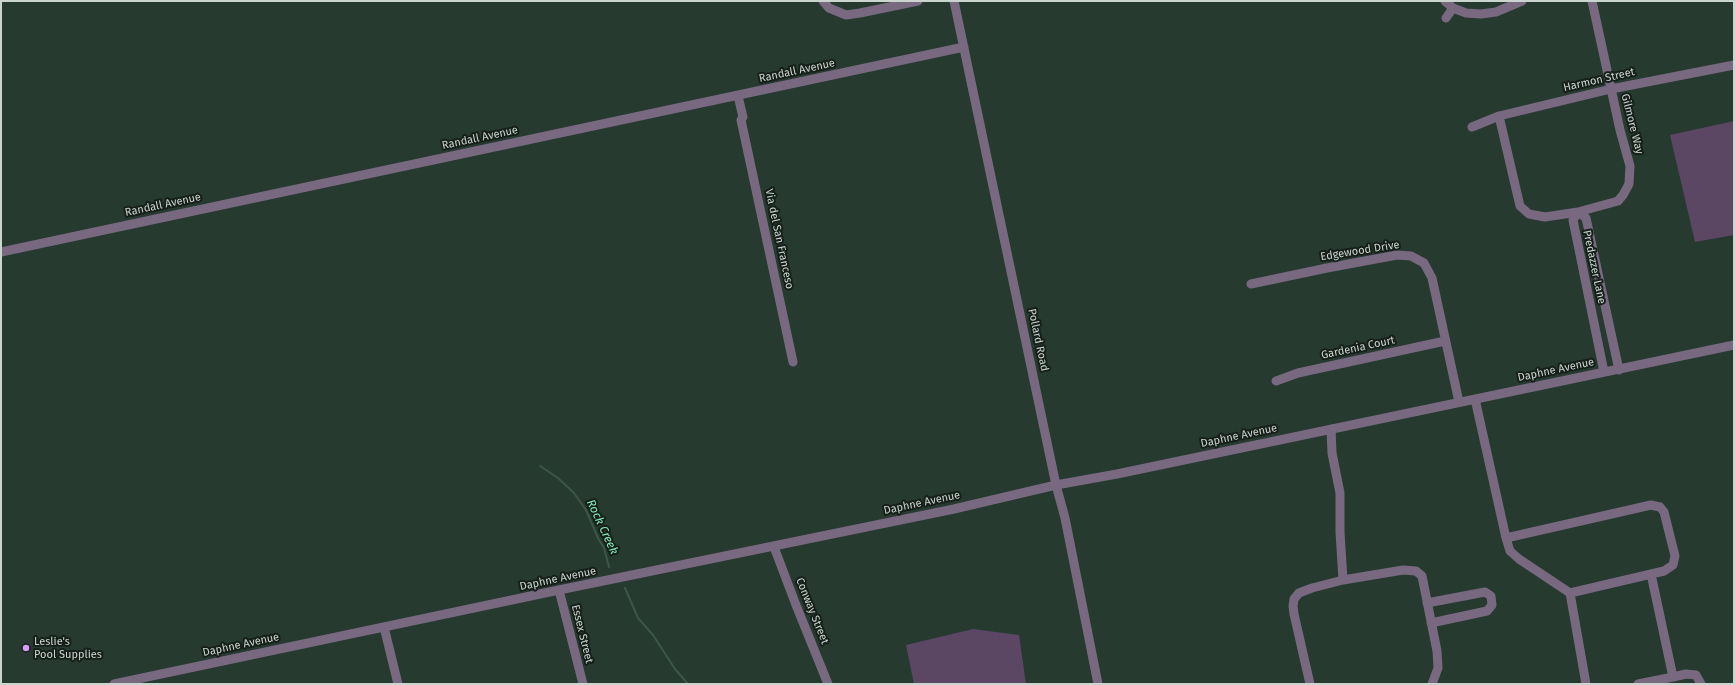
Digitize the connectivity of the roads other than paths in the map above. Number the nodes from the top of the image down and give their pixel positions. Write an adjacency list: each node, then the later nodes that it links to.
1 (823, 1): 2 (street)
2 (918, 1)
3 (954, 1): 9 (street, Pollard Road)
4 (1445, 1): 7 (street)
5 (1522, 1): 7 (street)
6 (1592, 1): 11 (street, Gilmore Way)
7 (1454, 8): 8 (street)
8 (1446, 18)
9 (964, 47): 12 (street, Randall Avenue); 29 (street, Pollard Road)
10 (1734, 65): 11 (street, Harmon Street)
11 (1611, 89): 13 (street, Harmon Street); 15 (street, Gilmore Way)
12 (736, 97): 16 (street, Randall Avenue); 22 (street, Via del San Franceso)
13 (1499, 116): 14 (street, Harmon Street); 15 (street, Gilmore Way)
14 (1472, 126)
15 (1578, 212): 18 (street, Predazzer Lane); 19 (street, Predazzer Lane)
16 (1, 252)
17 (1251, 284): 20 (street, Edgewood Drive)
18 (1604, 304): 19 (street); 23 (street, Predazzer Lane)
19 (1590, 306): 24 (street, Predazzer Lane)
20 (1445, 341): 25 (street, Gardenia Court); 27 (street, Edgewood Drive)
21 (1734, 345): 23 (street, Daphne Avenue)
22 (793, 362)
23 (1619, 370): 24 (street, Daphne Avenue)
24 (1604, 372): 26 (street, Daphne Avenue)
25 (1276, 381)
26 (1475, 399): 27 (street, Daphne Avenue); 30 (street)
27 (1459, 402): 28 (street, Daphne Avenue)
28 (1331, 429): 29 (street, Daphne Avenue); 33 (street)
29 (1056, 485): 31 (street, Daphne Avenue); 45 (street, Pollard Road)
30 (1506, 538): 32 (street); 35 (street)
31 (774, 547): 34 (street, Daphne Avenue); 44 (street, Conway Street)
32 (1651, 574): 35 (street); 39 (street)
33 (1343, 580): 36 (street); 46 (street)
34 (559, 590): 38 (street, Daphne Avenue); 43 (street, Essex Street)
35 (1570, 593): 48 (street)
36 (1427, 602): 37 (street); 37 (street)
37 (1431, 623): 47 (street)
38 (384, 627): 40 (street, Daphne Avenue); 42 (street)
39 (1673, 677): 49 (street); 50 (street)
40 (139, 681): 41 (street, Daphne Avenue)
41 (114, 684)
42 (398, 684)
43 (583, 684)
44 (828, 684)
45 (1098, 684)
46 (1310, 684)
47 (1432, 684)
48 (1586, 684)
49 (1638, 684)
50 (1701, 684)

